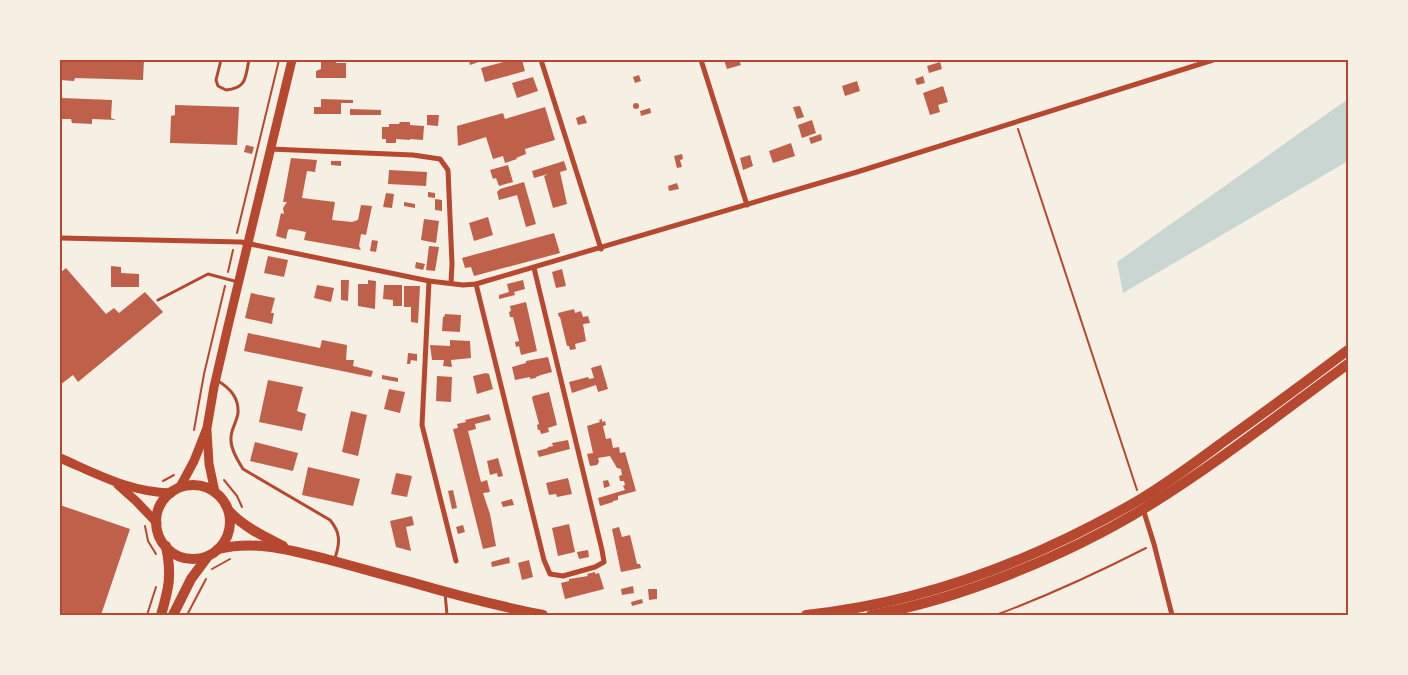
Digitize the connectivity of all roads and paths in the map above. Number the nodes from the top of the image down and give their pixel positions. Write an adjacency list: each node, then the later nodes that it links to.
1 (221, 60): 2 (lane)
2 (249, 60)
3 (279, 60): 11 (path)
4 (292, 60): 9 (main road)
5 (541, 60): 15 (street)
6 (701, 60): 10 (street)
7 (1213, 60): 8 (street)
8 (1015, 122): 10 (street); 36 (path)
9 (270, 149): 13 (main road); 20 (street)
10 (747, 205): 15 (street)
11 (237, 236)
12 (60, 238): 13 (street)
13 (248, 242): 18 (street); 19 (main road)
14 (234, 245): 17 (path)
15 (601, 249): 16 (street)
16 (534, 268): 22 (street); 22 (street)
17 (228, 274)
18 (429, 281): 20 (street); 49 (street)
19 (238, 282): 23 (lane); 26 (main road)
20 (451, 283): 22 (street)
21 (225, 284): 28 (path)
22 (476, 284)
23 (158, 300)
24 (1348, 350): 36 (main road)
25 (1348, 364): 36 (main road)
26 (216, 380): 27 (main road); 48 (lane)
27 (207, 428): 34 (main road); 35 (main road)
28 (193, 433)
29 (60, 458): 32 (main road)
30 (178, 472): 33 (path)
31 (222, 478): 37 (path)
32 (114, 482): 34 (main road); 40 (main road)
33 (156, 483)
34 (175, 490): 35 (main road); 40 (main road)
35 (215, 492): 38 (main road)
36 (1142, 504): 41 (street); 60 (main road); 61 (main road)
37 (242, 508)
38 (229, 511): 43 (main road); 44 (main road)
39 (143, 520): 46 (path)
40 (157, 523): 42 (main road)
41 (1154, 544): 62 (path); 63 (street)
42 (166, 546): 45 (main road); 55 (main road)
43 (288, 548): 44 (main road); 48 (main road)
44 (218, 549): 45 (main road)
45 (208, 555): 56 (main road)
46 (158, 558)
47 (230, 558): 50 (path)
48 (334, 561): 53 (main road)
49 (456, 561)
50 (211, 570)
51 (208, 576): 57 (path)
52 (158, 580): 54 (path)
53 (445, 592): 58 (lane); 59 (main road)
54 (147, 615)
55 (160, 615)
56 (173, 615)
57 (188, 615)
58 (446, 615)
59 (543, 615)
60 (806, 615)
61 (871, 615)
62 (996, 615)
63 (1172, 615)

